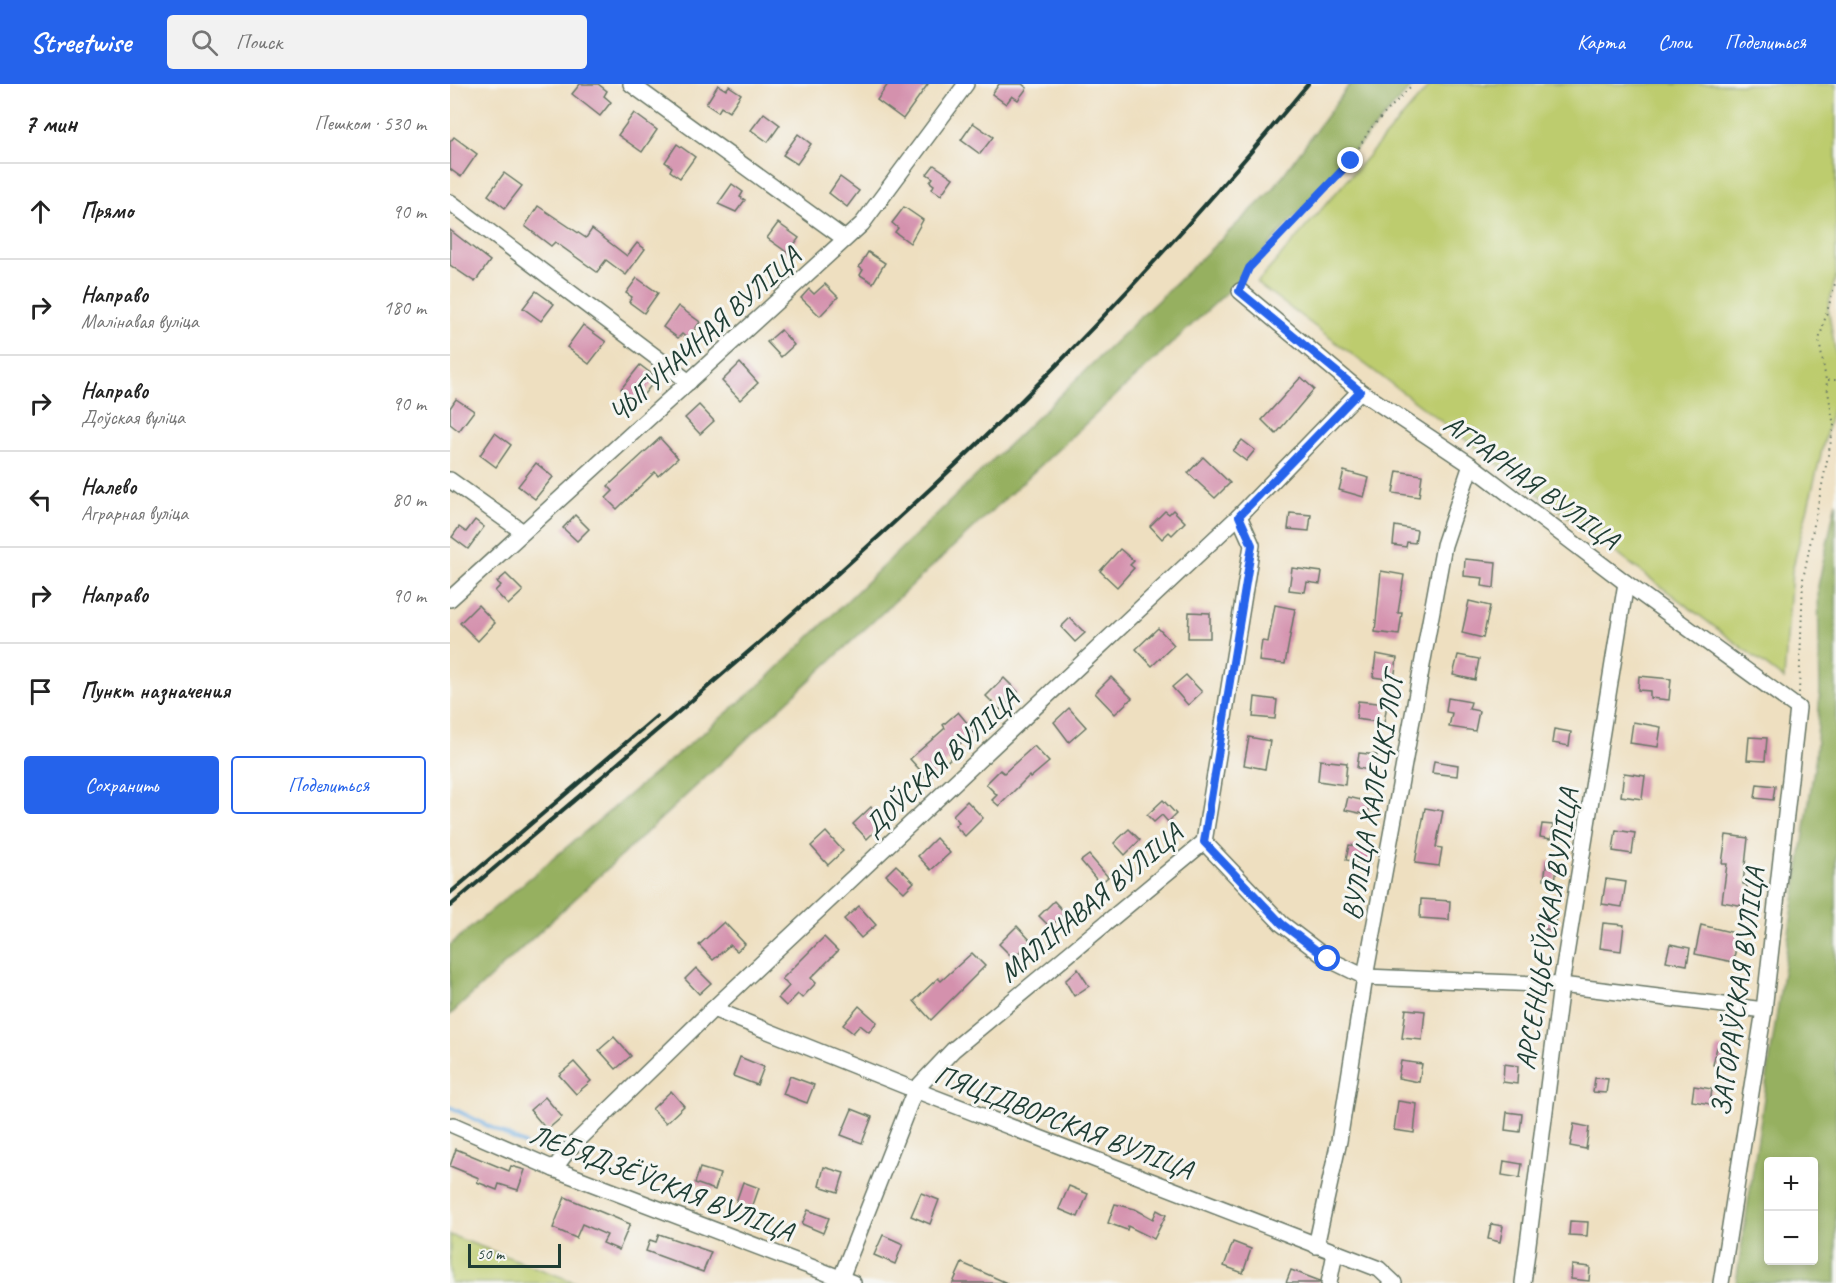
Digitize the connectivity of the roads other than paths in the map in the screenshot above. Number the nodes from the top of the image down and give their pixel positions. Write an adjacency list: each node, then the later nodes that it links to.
1 (632, 84): 4 (street)
2 (966, 84): 4 (street, ЧЫГУНАЧНАЯ ВУЛІЦА)
3 (450, 202): 6 (street)
4 (845, 239): 6 (street, ЧЫГУНАЧНАЯ ВУЛІЦА)
5 (1239, 291): 7 (street, АГРАРНАЯ ВУЛІЦА)
6 (689, 382): 11 (street, ЧЫГУНАЧНАЯ ВУЛІЦА)
7 (1360, 391): 8 (street, АГРАРНАЯ ВУЛІЦА); 10 (street, ДОЎСКАЯ ВУЛІЦА)
8 (1471, 465): 12 (street, АГРАРНАЯ ВУЛІЦА); 16 (street, ВУЛІЦА ХАЛЕЦКІ ЛОГ)
9 (450, 480): 11 (street)
10 (1239, 516): 15 (street, МАЛІНАВАЯ ВУЛІЦА); 18 (street, ДОЎСКАЯ ВУЛІЦА)
11 (523, 532): 13 (street, ЧЫГУНАЧНАЯ ВУЛІЦА)
12 (1626, 583): 14 (street, АГРАРНАЯ ВУЛІЦА); 17 (street, АРСЕНЦЬЕЎСКАЯ ВУЛІЦА)
13 (450, 599)
14 (1798, 708): 19 (street, ЗАГОРАЎСКАЯ ВУЛІЦА)
15 (1204, 842): 16 (street); 20 (street, МАЛІНАВАЯ ВУЛІЦА)
16 (1365, 977): 17 (street); 23 (street, ВУЛІЦА ХАЛЕЦКІ ЛОГ)
17 (1561, 985): 19 (street); 28 (street, АРСЕНЦЬЕЎСКАЯ ВУЛІЦА)
18 (713, 1009): 20 (street, ПЯЦІДВОРСКАЯ ВУЛІЦА); 22 (street, ДОЎСКАЯ ВУЛІЦА)
19 (1764, 1010): 29 (street, ЗАГОРАЎСКАЯ ВУЛІЦА)
20 (915, 1090): 23 (street, ПЯЦІДВОРСКАЯ ВУЛІЦА); 25 (street, МАЛІНАВАЯ ВУЛІЦА)
21 (453, 1125): 22 (street, ЛЕБЯДЗЁЎСКАЯ ВУЛІЦА)
22 (554, 1169): 25 (street, ЛЕБЯДЗЁЎСКАЯ ВУЛІЦА)
23 (1316, 1246): 24 (street, ПЯЦІДВОРСКАЯ ВУЛІЦА)
24 (1335, 1253): 26 (street); 27 (street, ПЯЦІДВОРСКАЯ ВУЛІЦА)
25 (845, 1282)
26 (1329, 1283)
27 (1394, 1283)
28 (1523, 1283)
29 (1721, 1283)

